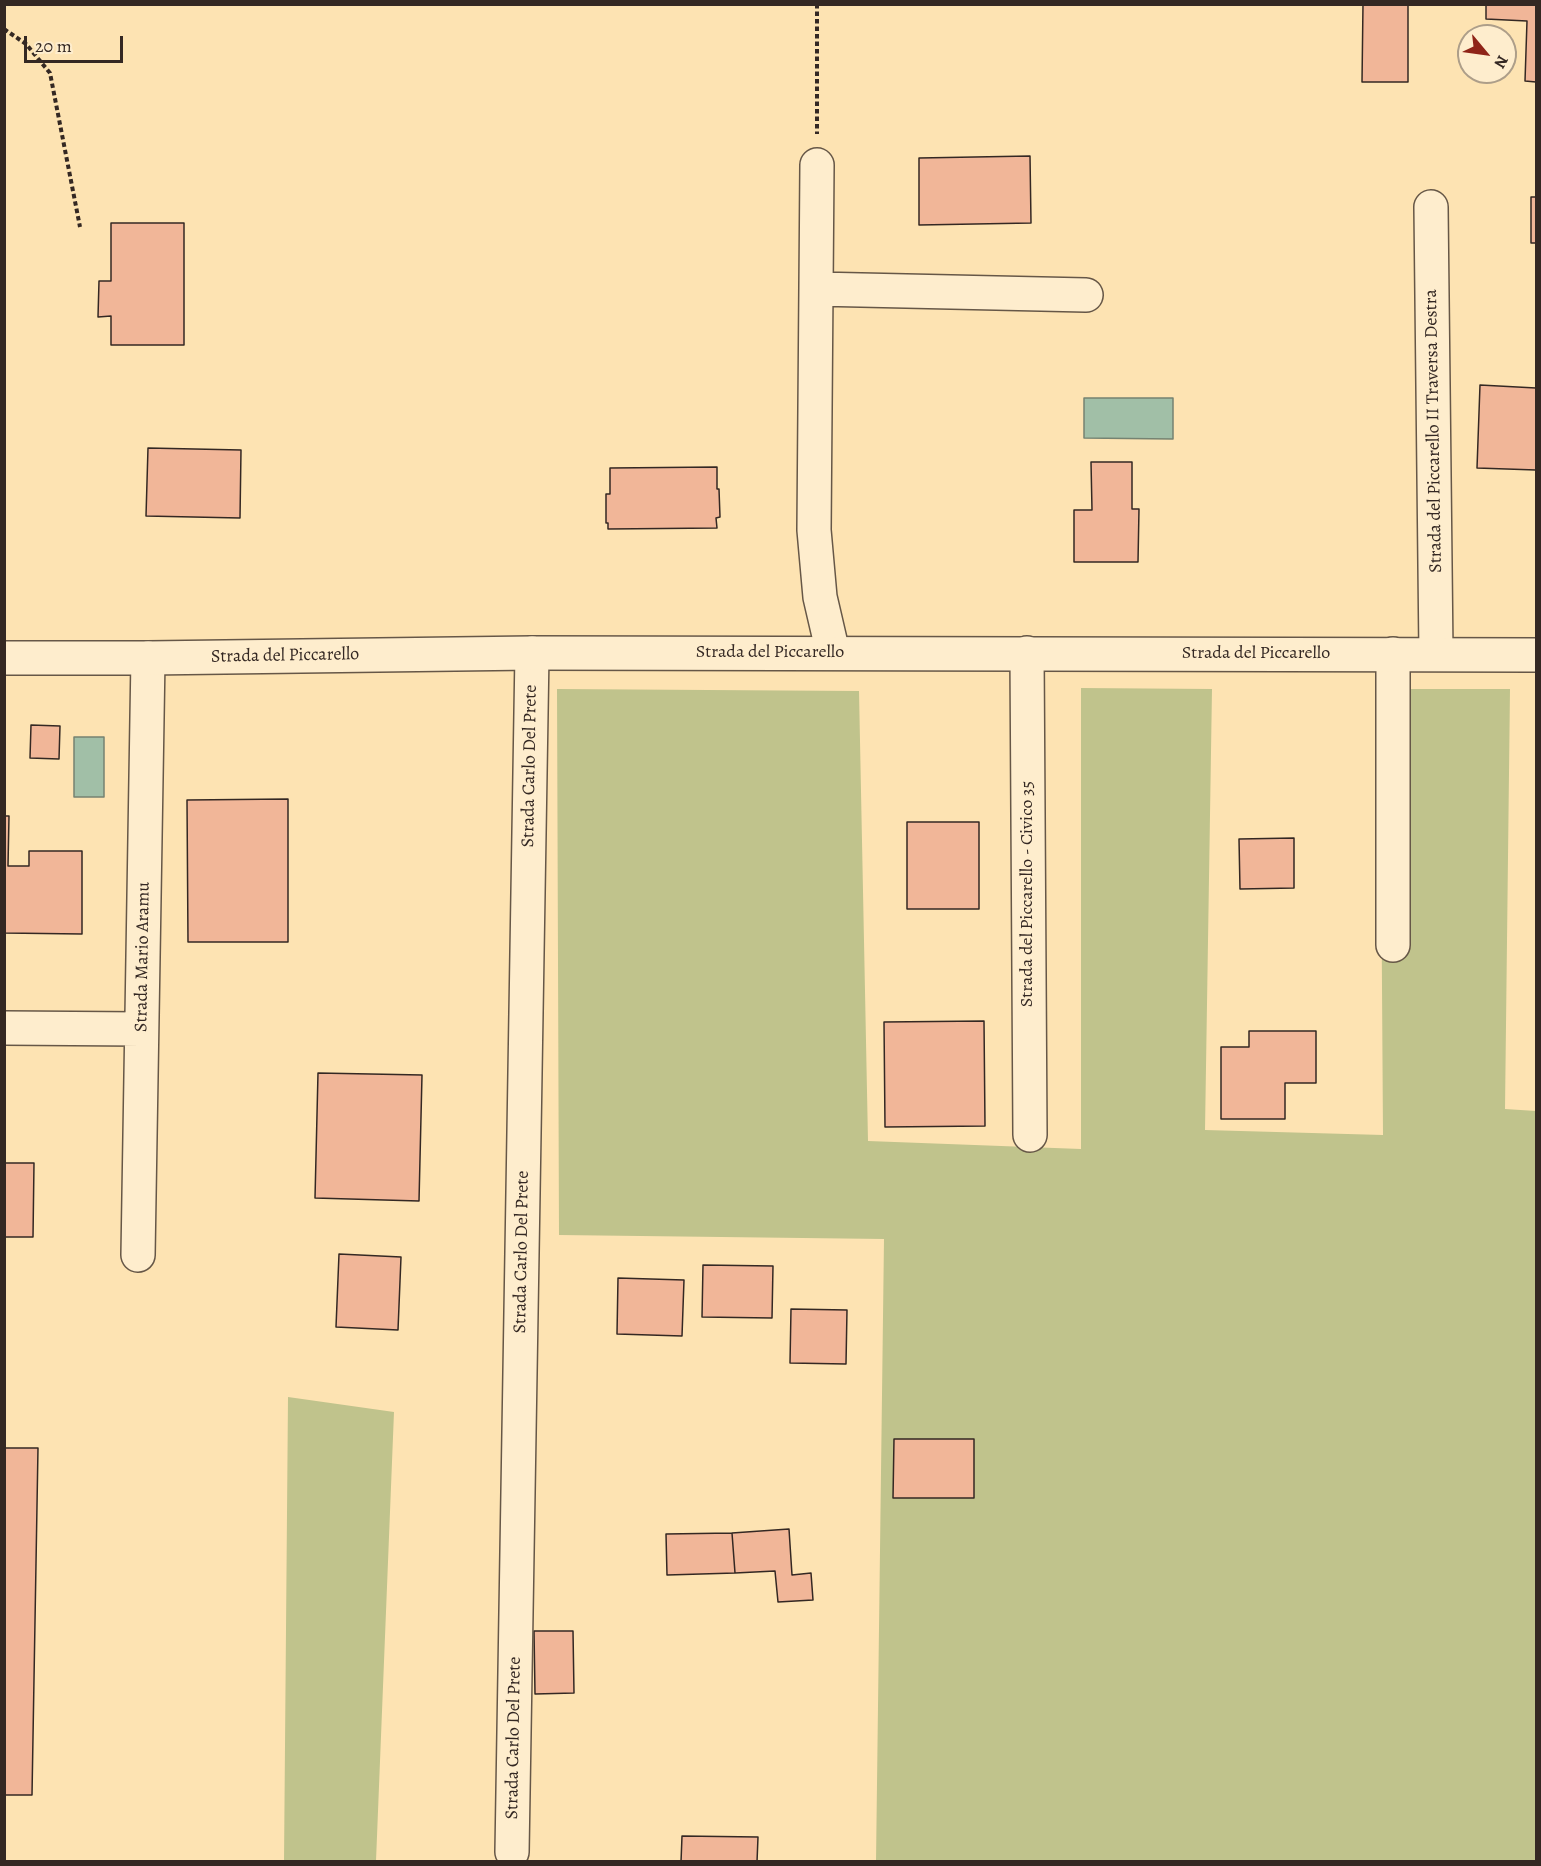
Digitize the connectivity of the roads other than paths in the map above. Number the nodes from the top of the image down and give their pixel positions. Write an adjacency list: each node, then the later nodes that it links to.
1 (817, 165): 3 (street)
2 (1431, 207): 9 (street, Strada del Piccarello II Traversa Destra)
3 (816, 290): 4 (street); 7 (street)
4 (1086, 295)
5 (1027, 652): 7 (street, Strada del Piccarello); 8 (street, Strada del Piccarello); 16 (street, Strada del Piccarello - Civico 35)
6 (532, 653): 7 (street, Strada del Piccarello); 12 (street, Strada del Piccarello); 18 (street, Strada Carlo Del Prete)
7 (833, 653)
8 (1393, 654): 9 (street, Strada del Piccarello); 13 (street)
9 (1436, 654): 10 (street, Strada del Piccarello)
10 (1536, 655)
11 (4, 658): 12 (street, Strada del Piccarello)
12 (148, 658): 15 (street, Strada Mario Aramu)
13 (1393, 945)
14 (4, 1028): 15 (street)
15 (141, 1029): 17 (street, Strada Mario Aramu)
16 (1030, 1135)
17 (138, 1255)
18 (512, 1852)

